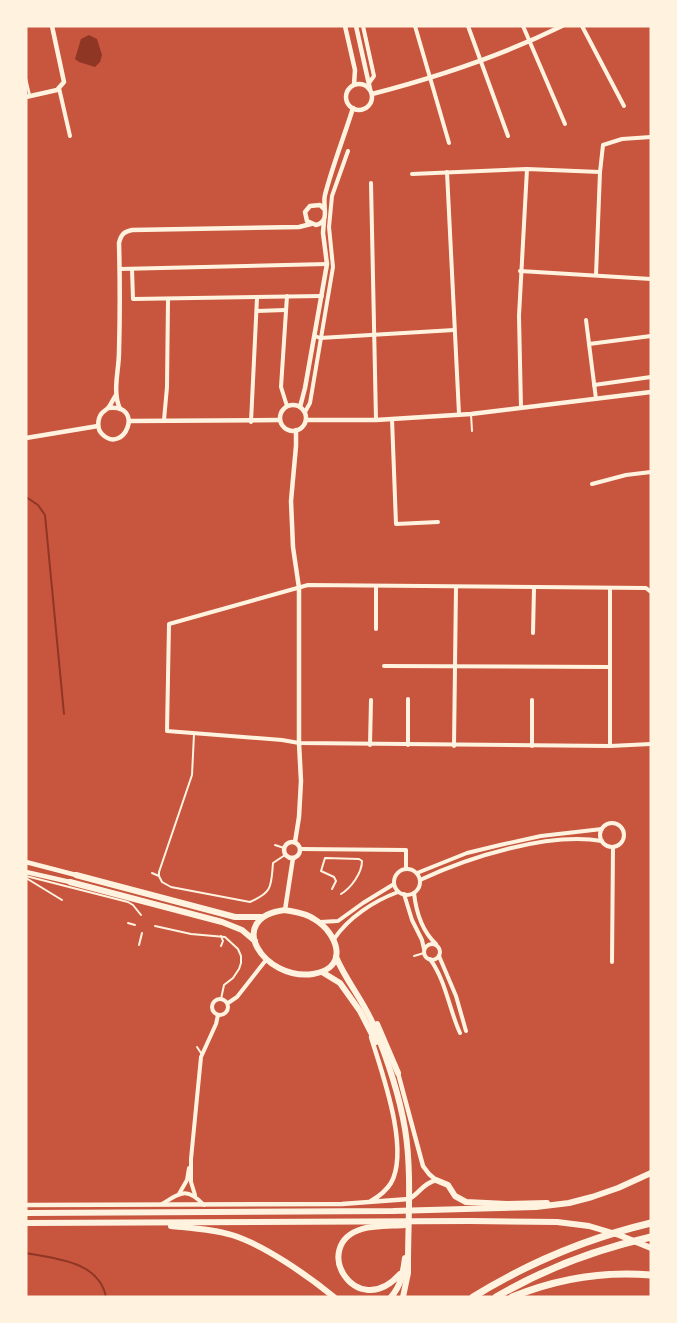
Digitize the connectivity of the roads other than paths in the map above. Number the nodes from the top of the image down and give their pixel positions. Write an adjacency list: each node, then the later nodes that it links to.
1 (52, 26): 16 (street)
2 (345, 26): 15 (street)
3 (356, 26): 14 (street)
4 (363, 26): 14 (street)
5 (415, 26): 12 (street)
6 (468, 26): 11 (street)
7 (523, 26): 10 (street)
8 (562, 26): 10 (street)
9 (582, 26): 19 (street)
10 (530, 42): 11 (street); 21 (street)
11 (480, 62): 12 (street); 23 (street)
12 (430, 78): 17 (street); 25 (street)
13 (26, 79): 18 (street)
14 (369, 83): 17 (street)
15 (354, 85): 17 (street); 20 (street)
16 (60, 88): 18 (street); 22 (street)
17 (371, 92): 20 (street)
18 (28, 97)
19 (624, 106)
20 (353, 108): 32 (street)
21 (565, 124)
22 (70, 136)
23 (508, 136)
24 (651, 138): 29 (street)
25 (448, 142)
26 (348, 151): 57 (street)
27 (527, 169): 28 (street); 29 (street); 43 (street)
28 (446, 172): 30 (street); 53 (street)
29 (600, 172): 44 (street)
30 (412, 174)
31 (371, 183): 54 (street)
32 (325, 196): 33 (street); 34 (street)
33 (316, 205): 34 (street); 35 (street)
34 (324, 210): 36 (street)
35 (305, 217): 37 (street); 38 (street)
36 (324, 220): 37 (street); 39 (street)
37 (313, 225): 38 (street); 39 (street)
38 (289, 227): 41 (street)
39 (323, 233): 40 (street)
40 (327, 264): 42 (street); 47 (street)
41 (120, 269): 42 (street); 62 (street)
42 (132, 269): 49 (street)
43 (520, 271): 44 (street); 67 (street)
44 (596, 275): 45 (street)
45 (651, 279)
46 (287, 296): 47 (street); 48 (street); 51 (street)
47 (322, 296): 55 (street)
48 (257, 298): 49 (street); 50 (street)
49 (168, 299): 73 (street)
50 (256, 310): 51 (street); 78 (street)
51 (284, 310): 64 (street)
52 (586, 320): 58 (street)
53 (454, 330): 54 (street); 70 (street)
54 (373, 335): 57 (street); 76 (street)
55 (314, 336): 57 (street); 65 (street)
56 (651, 336): 58 (street)
57 (320, 338): 69 (street)
58 (589, 344): 60 (street)
59 (651, 378): 60 (street)
60 (594, 385): 63 (street)
61 (651, 392): 63 (street)
62 (116, 394): 66 (street); 68 (street)
63 (596, 399): 67 (street)
64 (287, 406): 65 (street); 74 (street)
65 (300, 407): 69 (street)
66 (108, 408): 68 (street); 79 (street)
67 (521, 408): 71 (street)
68 (120, 409): 77 (street)
69 (305, 412): 75 (street)
70 (459, 414): 71 (street); 72 (street)
71 (471, 414): 81 (lane)
72 (392, 419): 76 (street); 85 (street)
73 (164, 420): 77 (street); 78 (street)
74 (280, 420): 78 (street); 80 (street)
75 (306, 420): 76 (street); 80 (street)
76 (376, 420)
77 (129, 421): 79 (street)
78 (251, 422)
79 (98, 426): 82 (street)
80 (296, 430): 88 (street)
81 (472, 431)
82 (26, 438)
83 (651, 472): 84 (street)
84 (592, 484)
85 (438, 522)
86 (376, 586): 87 (street); 88 (street); 92 (street)
87 (456, 587): 89 (street); 95 (street)
88 (300, 588): 100 (street); 101 (street)
89 (534, 588): 90 (street); 93 (street)
90 (610, 588): 91 (street); 96 (street)
91 (651, 592)
92 (376, 628)
93 (533, 634)
94 (384, 666): 95 (street)
95 (455, 666): 96 (street); 105 (street)
96 (610, 667): 107 (street)
97 (408, 699): 104 (street)
98 (371, 700): 103 (street)
99 (532, 700): 106 (street)
100 (194, 733): 101 (street); 123 (lane)
101 (299, 743): 103 (street); 110 (street)
102 (651, 744): 107 (street)
103 (370, 745): 104 (street)
104 (408, 745): 105 (street)
105 (454, 746): 106 (street)
106 (532, 746): 107 (street)
107 (610, 746)
108 (602, 829): 109 (street); 112 (street); 121 (street)
109 (602, 841): 112 (street); 125 (street)
110 (295, 842): 113 (street); 114 (street)
111 (275, 845): 113 (lane)
112 (614, 847): 154 (street)
113 (284, 848): 115 (street)
114 (300, 849): 116 (street); 118 (street)
115 (285, 855): 116 (street); 123 (lane)
116 (293, 858): 134 (street)
117 (26, 862): 122 (street)
118 (406, 869): 121 (street); 127 (street)
119 (26, 872): 126 (street)
120 (152, 873): 123 (lane)
121 (417, 873): 125 (street)
122 (76, 875): 136 (highway)
123 (159, 876)
124 (26, 877): 133 (lane); 135 (lane)
125 (420, 880): 130 (street)
126 (70, 882): 144 (highway)
127 (394, 884): 129 (street); 137 (street)
128 (332, 889): 131 (lane)
129 (398, 892): 132 (street); 143 (street)
130 (414, 893): 132 (street); 145 (street)
131 (340, 894)
132 (404, 894): 148 (street)
133 (62, 900)
134 (285, 910): 136 (highway); 137 (highway)
135 (140, 915)
136 (261, 917): 144 (highway)
137 (320, 922): 143 (highway)
138 (128, 923): 139 (lane)
139 (135, 925)
140 (155, 926): 142 (lane)
141 (142, 933): 146 (lane)
142 (220, 936): 147 (lane); 156 (lane)
143 (334, 939): 151 (highway)
144 (255, 941): 152 (highway)
145 (436, 944): 148 (street); 150 (street)
146 (139, 945)
147 (221, 946)
148 (424, 951): 149 (lane); 153 (street)
149 (414, 956)
150 (439, 956): 153 (street); 161 (street)
151 (336, 957): 155 (highway); 158 (highway)
152 (266, 960): 155 (highway); 157 (street)
153 (430, 960): 162 (street)
154 (612, 962)
155 (322, 972): 160 (highway)
156 (221, 999): 157 (street); 159 (street)
157 (228, 1003): 159 (street)
158 (365, 1006): 165 (highway); 168 (highway)
159 (218, 1015): 164 (street)
160 (366, 1024): 168 (highway); 172 (street)
161 (466, 1031)
162 (460, 1033)
163 (197, 1047): 164 (lane)
164 (202, 1054): 166 (street)
165 (398, 1072): 169 (street)
166 (191, 1159): 170 (street); 171 (street)
167 (651, 1173): 176 (highway)
168 (406, 1174): 183 (highway)
169 (436, 1180): 172 (street); 176 (highway)
170 (179, 1194): 171 (street); 174 (street)
171 (195, 1195): 175 (street)
172 (369, 1202): 175 (street)
173 (26, 1205): 174 (street)
174 (160, 1205): 175 (street)
175 (204, 1205)
176 (556, 1205): 177 (highway)
177 (26, 1213)
178 (470, 1221): 180 (highway); 184 (highway); 185 (highway)
179 (26, 1223): 180 (highway)
180 (147, 1223): 187 (highway)
181 (651, 1224): 190 (highway)
182 (651, 1237): 191 (highway)
183 (407, 1248): 185 (highway); 189 (highway)
184 (651, 1248)
185 (403, 1272): 188 (highway)
186 (651, 1275): 192 (highway)
187 (334, 1297)
188 (391, 1297)
189 (403, 1297)
190 (473, 1297)
191 (496, 1297)
192 (512, 1297)

